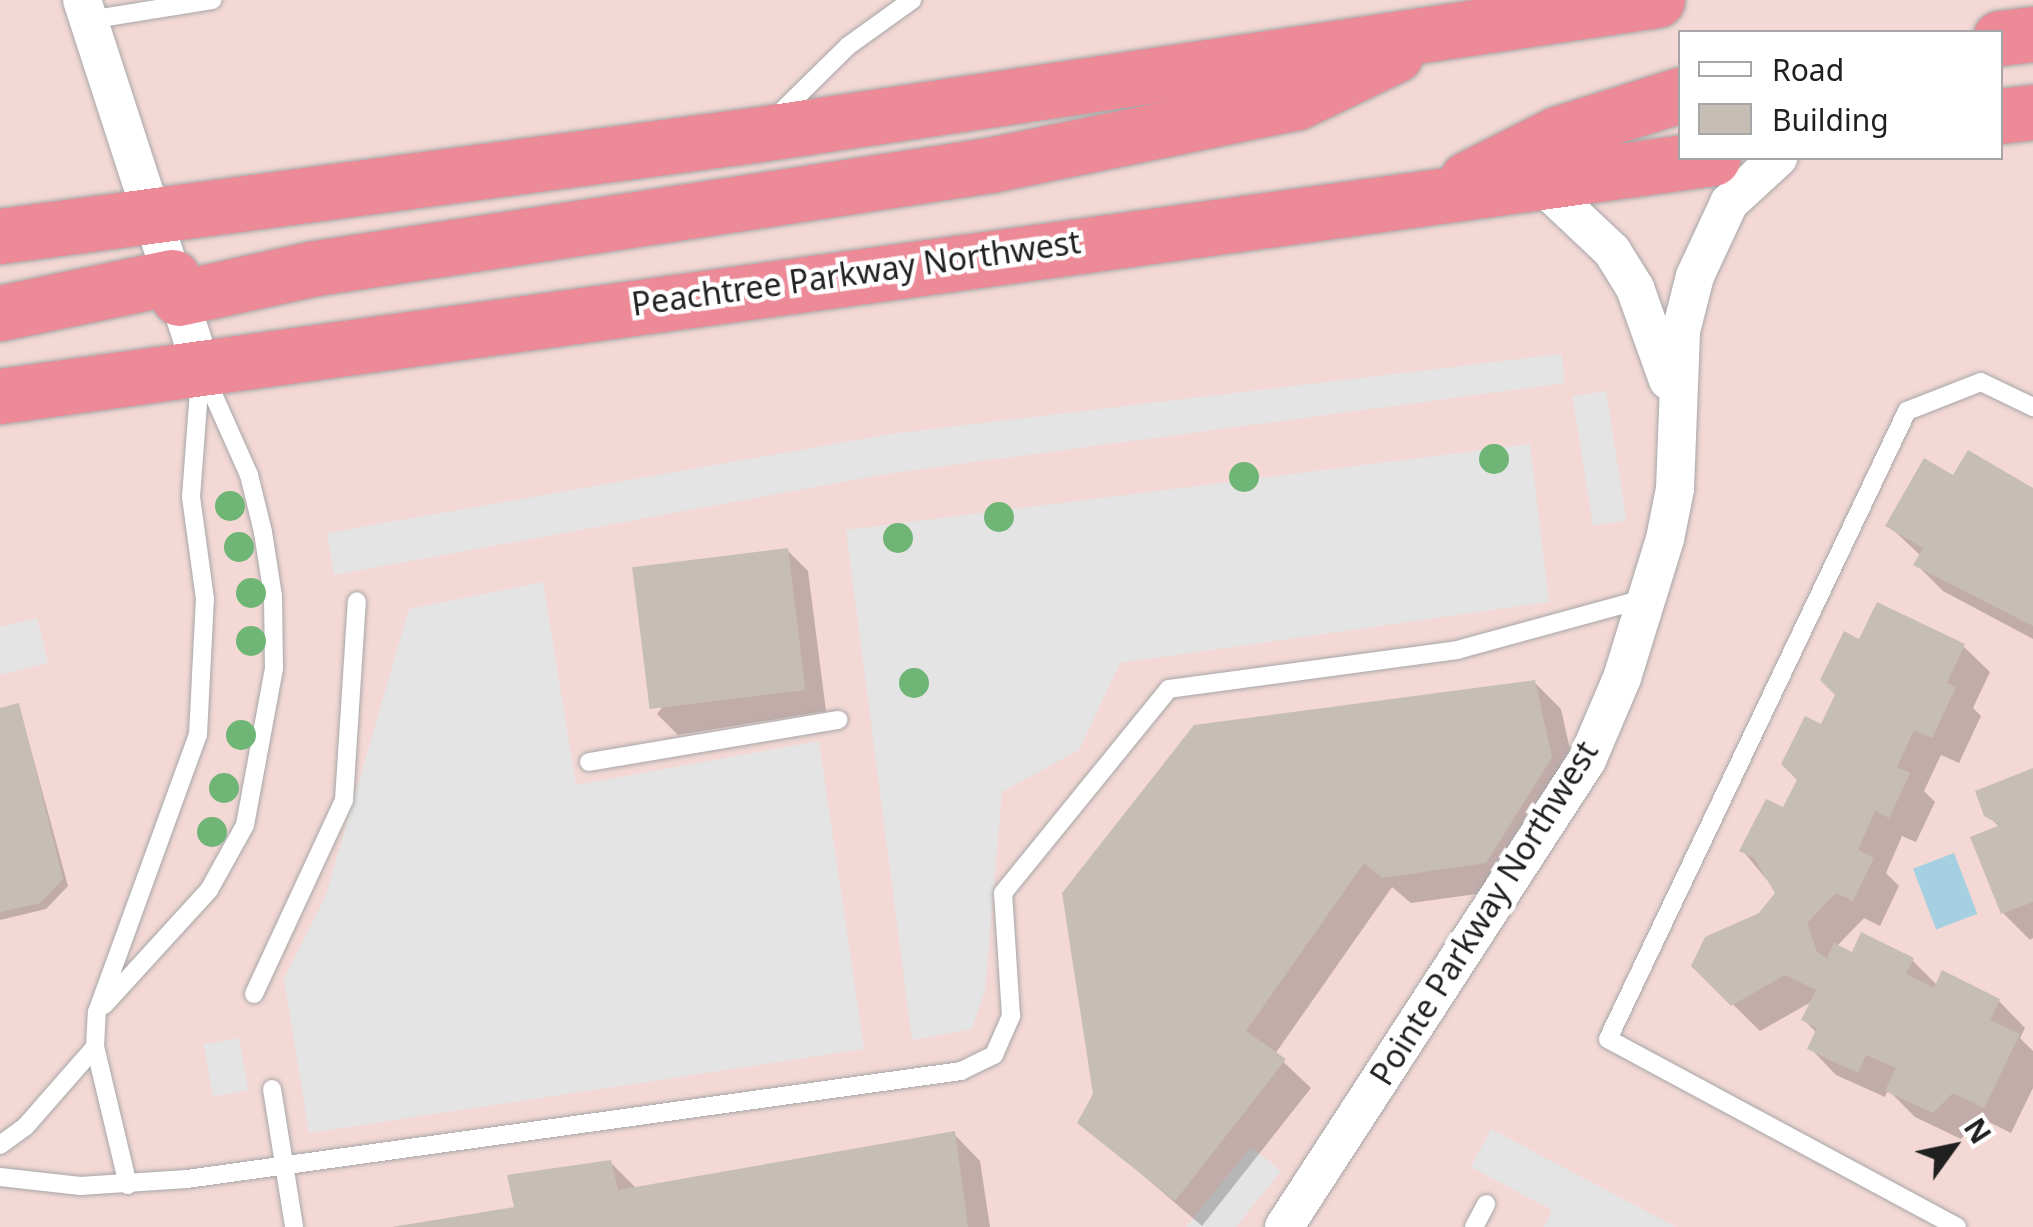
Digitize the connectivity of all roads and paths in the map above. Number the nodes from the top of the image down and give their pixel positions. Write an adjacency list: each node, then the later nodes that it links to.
1 (212, 0): 4 (lane)
2 (912, 0): 11 (lane)
3 (1657, 0): 5 (highway)
4 (86, 10): 16 (street)
5 (1443, 32): 11 (highway); 18 (highway)
6 (2033, 34): 7 (highway)
7 (2003, 38)
8 (1678, 95): 15 (highway)
9 (2033, 112): 10 (highway)
10 (2003, 116)
11 (760, 134): 16 (highway)
12 (1700, 160): 14 (highway, Peachtree Parkway Northwest)
13 (1775, 160): 22 (street, Pointe Parkway Northwest)
14 (1541, 184): 15 (highway, Peachtree Parkway Northwest); 22 (street, Pointe Parkway Northwest)
15 (1446, 190): 20 (highway, Peachtree Parkway Northwest)
16 (151, 212): 17 (highway); 18 (street)
17 (0, 236)
18 (176, 288): 19 (highway); 20 (street)
19 (0, 314)
20 (201, 366): 21 (highway, Peachtree Parkway Northwest); 29 (lane); 29 (lane)
21 (0, 396)
22 (1675, 407): 24 (street, Pointe Parkway Northwest)
23 (2033, 407): 40 (lane)
24 (1646, 598): 33 (lane); 38 (street, Pointe Parkway Northwest)
25 (358, 601): 28 (lane)
26 (838, 720): 27 (lane)
27 (589, 762)
28 (254, 994)
29 (97, 1012): 30 (lane)
30 (94, 1048): 32 (lane); 35 (lane)
31 (272, 1089): 33 (lane)
32 (0, 1145)
33 (286, 1167): 35 (lane); 37 (lane)
34 (0, 1177): 35 (lane)
35 (128, 1185)
36 (1486, 1204): 39 (lane)
37 (294, 1227)
38 (1284, 1227)
39 (1474, 1227)
40 (1956, 1227)

